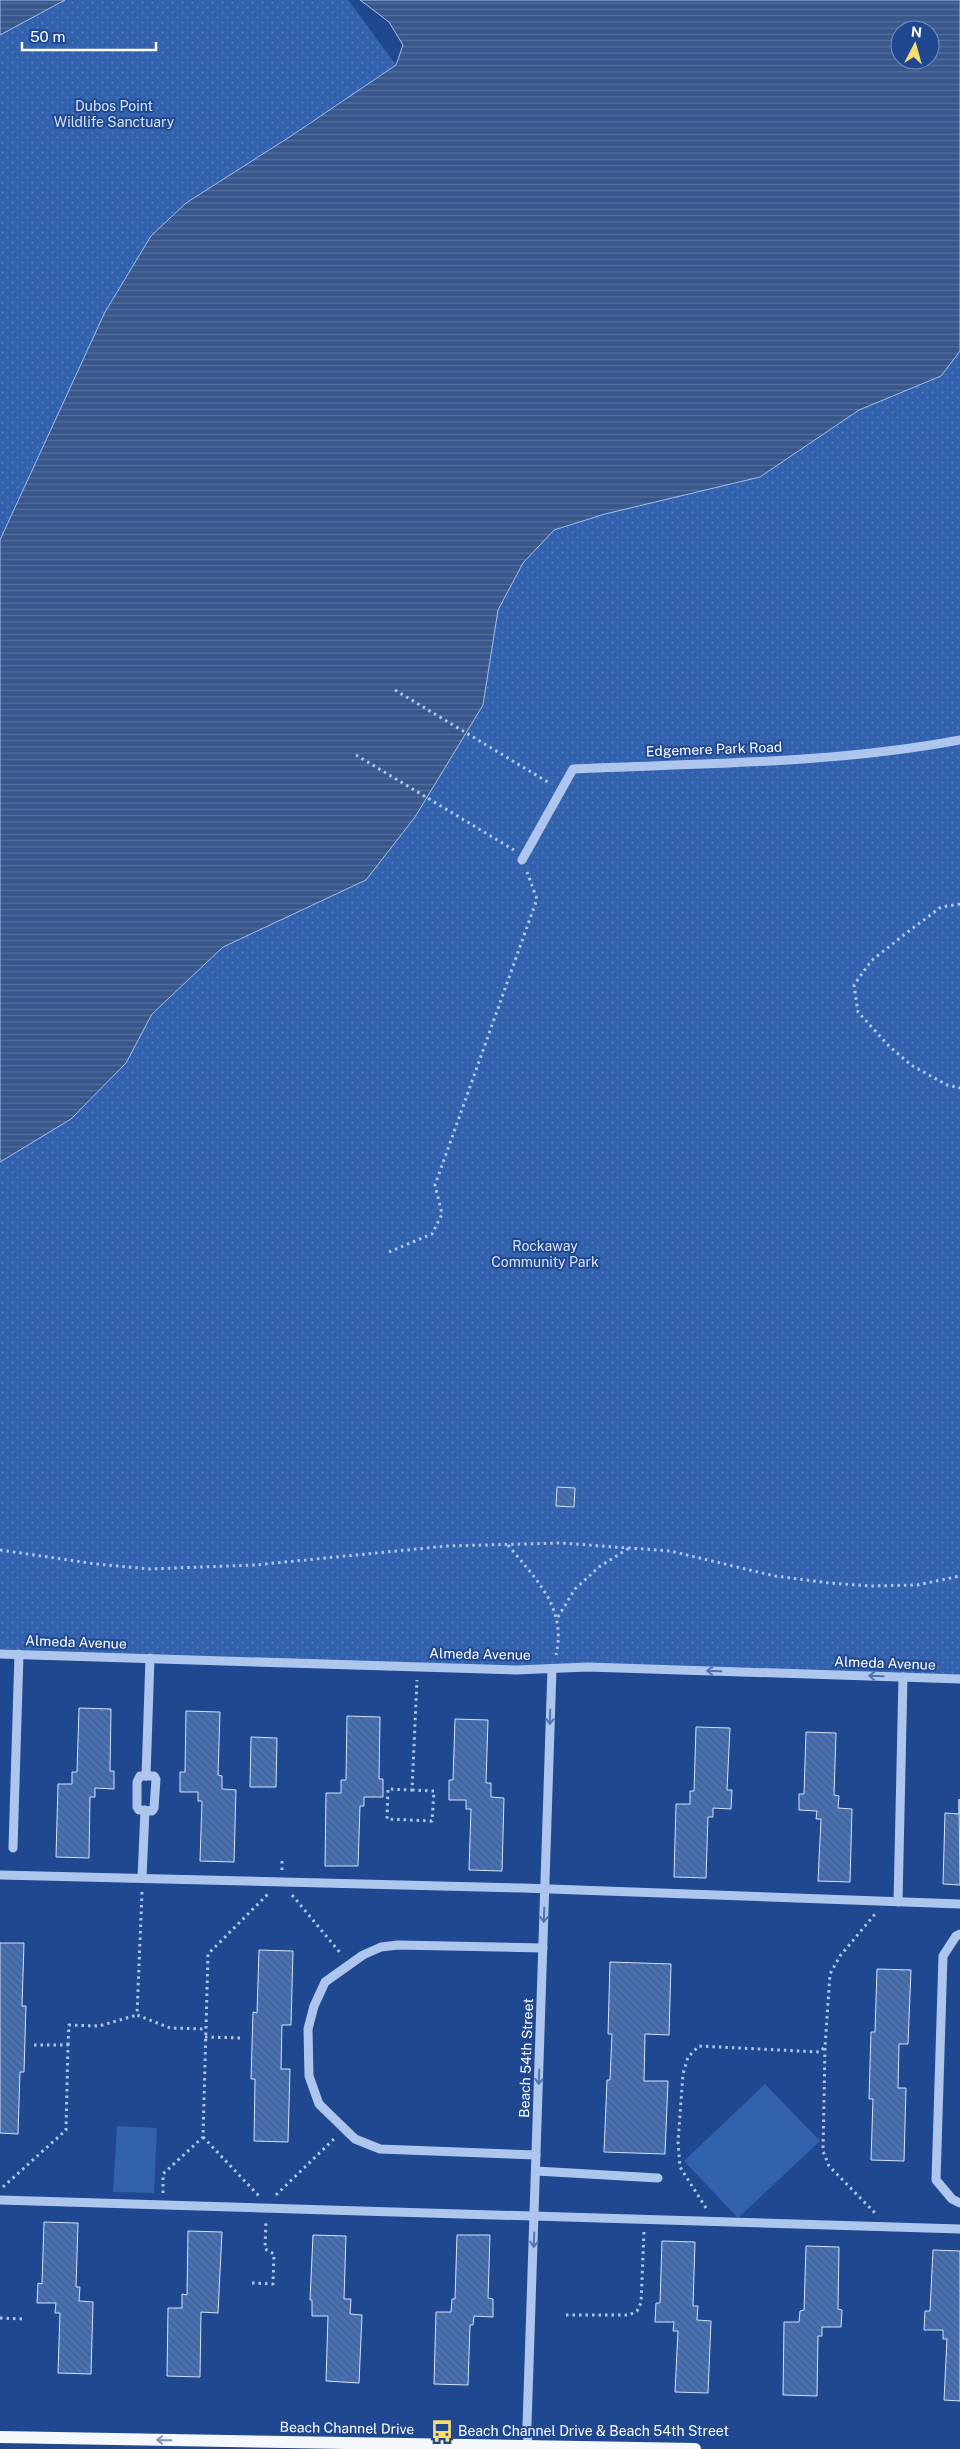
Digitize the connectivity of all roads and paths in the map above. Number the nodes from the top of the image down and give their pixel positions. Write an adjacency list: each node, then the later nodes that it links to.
1 (395, 690): 4 (path)
2 (960, 740): 4 (street, Edgemere Park Road)
3 (356, 755): 5 (path)
4 (561, 790): 5 (street, Edgemere Park Road)
5 (523, 858): 8 (path)
6 (960, 904): 7 (path)
7 (960, 1088)
8 (390, 1252)
9 (508, 1544): 10 (path); 11 (path); 13 (path)
10 (630, 1548): 12 (path); 13 (path)
11 (0, 1550)
12 (960, 1576)
13 (558, 1618): 18 (path)
14 (0, 1654): 15 (street, Almeda Avenue)
15 (19, 1654): 16 (street, Almeda Avenue); 24 (street)
16 (150, 1658): 17 (street, Almeda Avenue); 21 (street)
17 (417, 1667): 18 (street, Almeda Avenue); 22 (path)
18 (552, 1669): 19 (street, Almeda Avenue, one-way to 18); 28 (street, Beach 54th Street, one-way to 28)
19 (903, 1677): 20 (street, Almeda Avenue); 30 (street)
20 (960, 1679)
21 (146, 1776): 23 (street); 23 (street)
22 (412, 1790): 22 (path)
23 (145, 1810): 26 (street)
24 (13, 1848)
25 (0, 1875): 26 (street)
26 (142, 1878): 27 (street); 35 (path)
27 (281, 1882): 28 (street); 34 (path); 36 (path)
28 (545, 1889): 29 (street); 33 (street, Beach 54th Street, one-way to 33)
29 (886, 1902): 30 (street); 41 (path)
30 (898, 1902): 31 (street)
31 (960, 1904)
32 (960, 1934): 49 (street)
33 (543, 1948): 34 (street); 44 (street, Beach 54th Street, one-way to 44)
34 (349, 1964): 42 (street)
35 (138, 2015): 36 (path); 40 (path)
36 (205, 2029): 37 (path)
37 (205, 2037): 38 (path); 43 (path)
38 (241, 2038)
39 (30, 2045): 40 (path)
40 (68, 2046): 47 (path)
41 (825, 2047): 54 (path); 55 (path)
42 (344, 2129): 44 (street); 51 (path)
43 (203, 2137): 50 (path); 51 (path)
44 (536, 2155): 45 (street, Beach 54th Street)
45 (536, 2171): 46 (street); 52 (street, Beach 54th Street)
46 (658, 2178)
47 (0, 2192)
48 (0, 2200): 50 (street)
49 (960, 2203)
50 (162, 2204): 51 (street)
51 (266, 2207): 52 (street); 57 (path)
52 (535, 2215): 53 (street); 63 (street, Beach 54th Street, one-way to 63)
53 (644, 2218): 54 (street); 58 (path)
54 (716, 2221): 55 (street)
55 (888, 2227): 56 (street)
56 (960, 2229)
57 (252, 2283)
58 (566, 2315)
59 (0, 2318): 60 (path)
60 (23, 2319)
61 (0, 2437): 62 (main road, Beach Channel Drive)
62 (140, 2444): 63 (main road, Beach Channel Drive, one-way to 62)
63 (528, 2447): 64 (main road, Beach Channel Drive)
64 (694, 2449)

